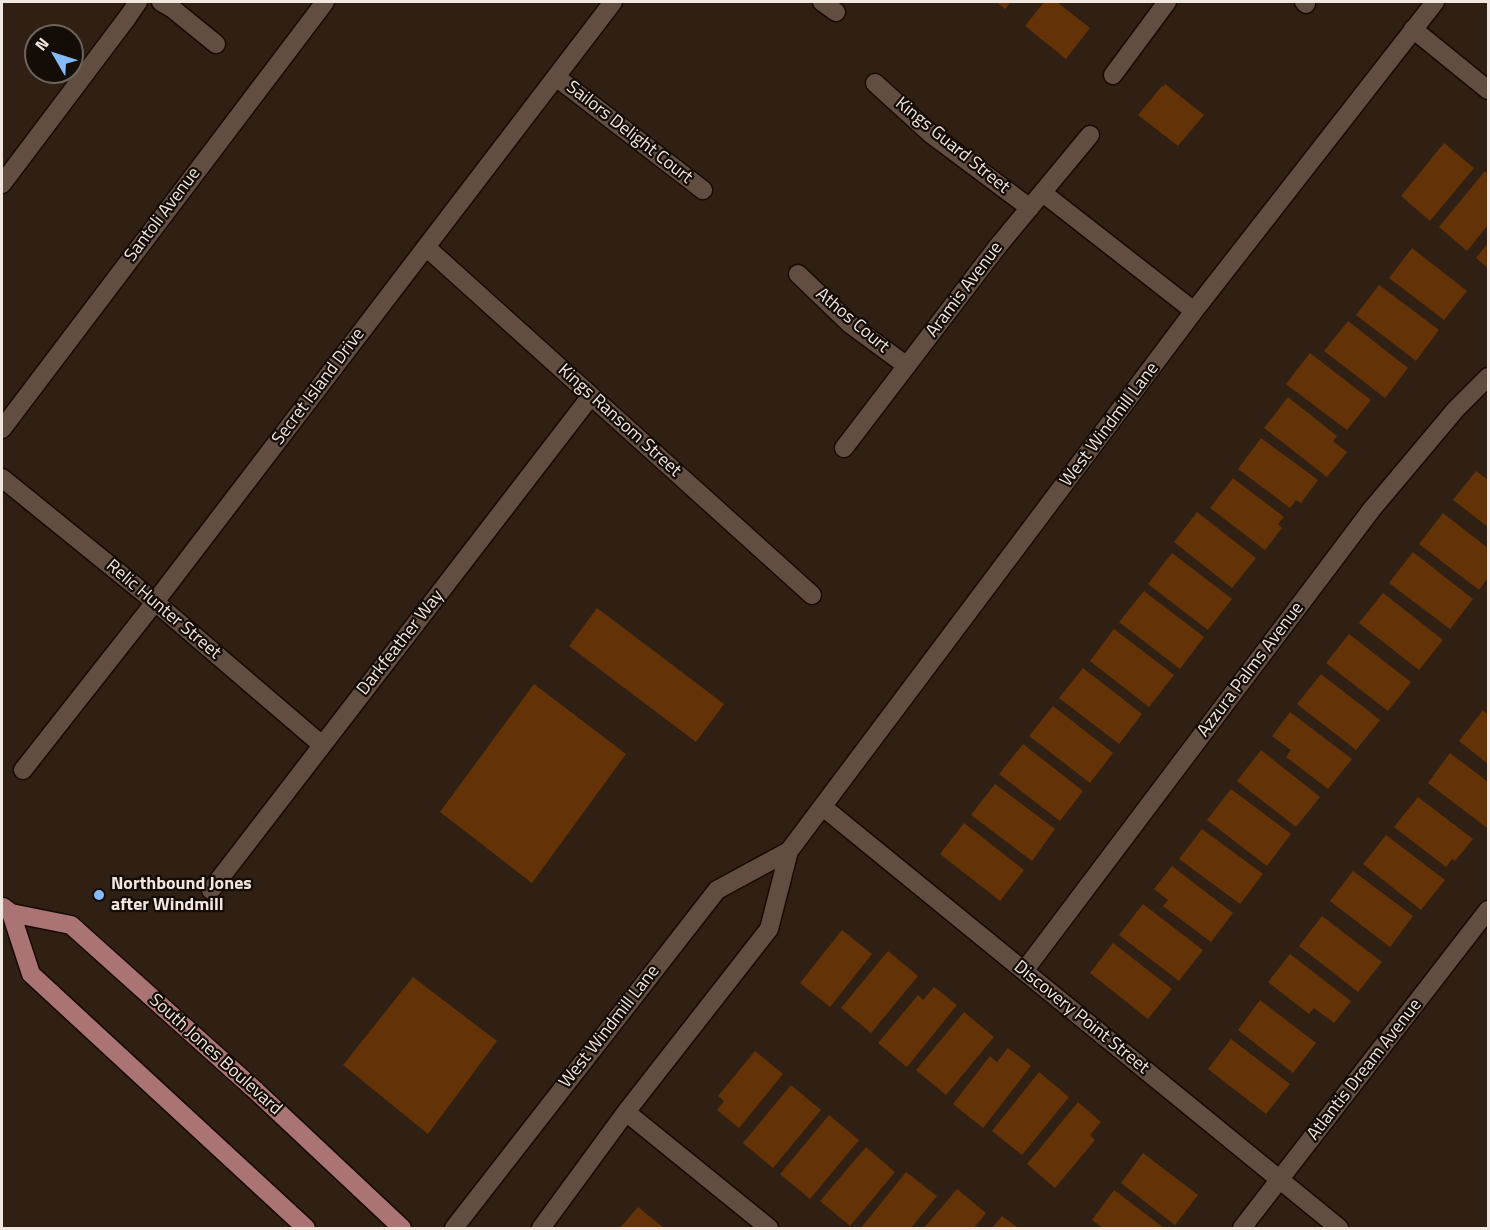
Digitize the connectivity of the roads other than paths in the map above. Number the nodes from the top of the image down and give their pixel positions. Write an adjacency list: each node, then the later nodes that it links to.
1 (138, 2): 14 (street)
2 (161, 2): 8 (street)
3 (325, 2): 24 (street, Santoli Avenue)
4 (613, 2): 10 (street, Secret Island Drive)
5 (1167, 2): 9 (street)
6 (1435, 2): 7 (street, West Windmill Lane)
7 (1413, 29): 12 (street); 20 (street, West Windmill Lane)
8 (216, 44)
9 (1113, 75)
10 (556, 77): 15 (street, Sailors Delight Court); 18 (street, Secret Island Drive)
11 (875, 83): 17 (street, Kings Guard Street)
12 (1488, 90)
13 (1090, 135): 16 (street, Aramis Avenue)
14 (2, 184)
15 (702, 190)
16 (1043, 193): 17 (street, Aramis Avenue); 20 (street)
17 (1030, 208): 21 (street, Aramis Avenue)
18 (426, 247): 23 (street, Kings Ransom Street); 28 (street, Secret Island Drive)
19 (798, 274): 21 (street, Athos Court)
20 (1194, 311): 31 (street, West Windmill Lane)
21 (907, 366): 25 (street, Aramis Avenue)
22 (1488, 377): 36 (street, Azzura Palms Avenue)
23 (591, 396): 27 (street, Kings Ransom Street); 29 (street, Darkfeather Way)
24 (2, 429)
25 (844, 448)
26 (2, 478): 28 (street, Relic Hunter Street)
27 (812, 595)
28 (155, 602): 29 (street, Relic Hunter Street); 30 (street, Secret Island Drive)
29 (322, 745): 33 (street, Darkfeather Way)
30 (23, 770)
31 (823, 807): 32 (street, West Windmill Lane); 36 (street, Discovery Point Street)
32 (789, 851): 37 (street, West Windmill Lane); 41 (street, West Windmill Lane)
33 (211, 890)
34 (6, 909): 39 (main road, South Jones Boulevard); 40 (main road, South Jones Boulevard)
35 (1488, 910): 38 (street, Atlantis Dream Avenue)
36 (1024, 971): 38 (street, Discovery Point Street)
37 (626, 1112): 42 (street, West Windmill Lane); 43 (street)
38 (1280, 1180): 44 (street, Atlantis Dream Avenue); 45 (street, Discovery Point Street)
39 (306, 1228)
40 (402, 1228)
41 (454, 1228)
42 (541, 1228)
43 (769, 1228)
44 (1242, 1228)
45 (1339, 1228)

